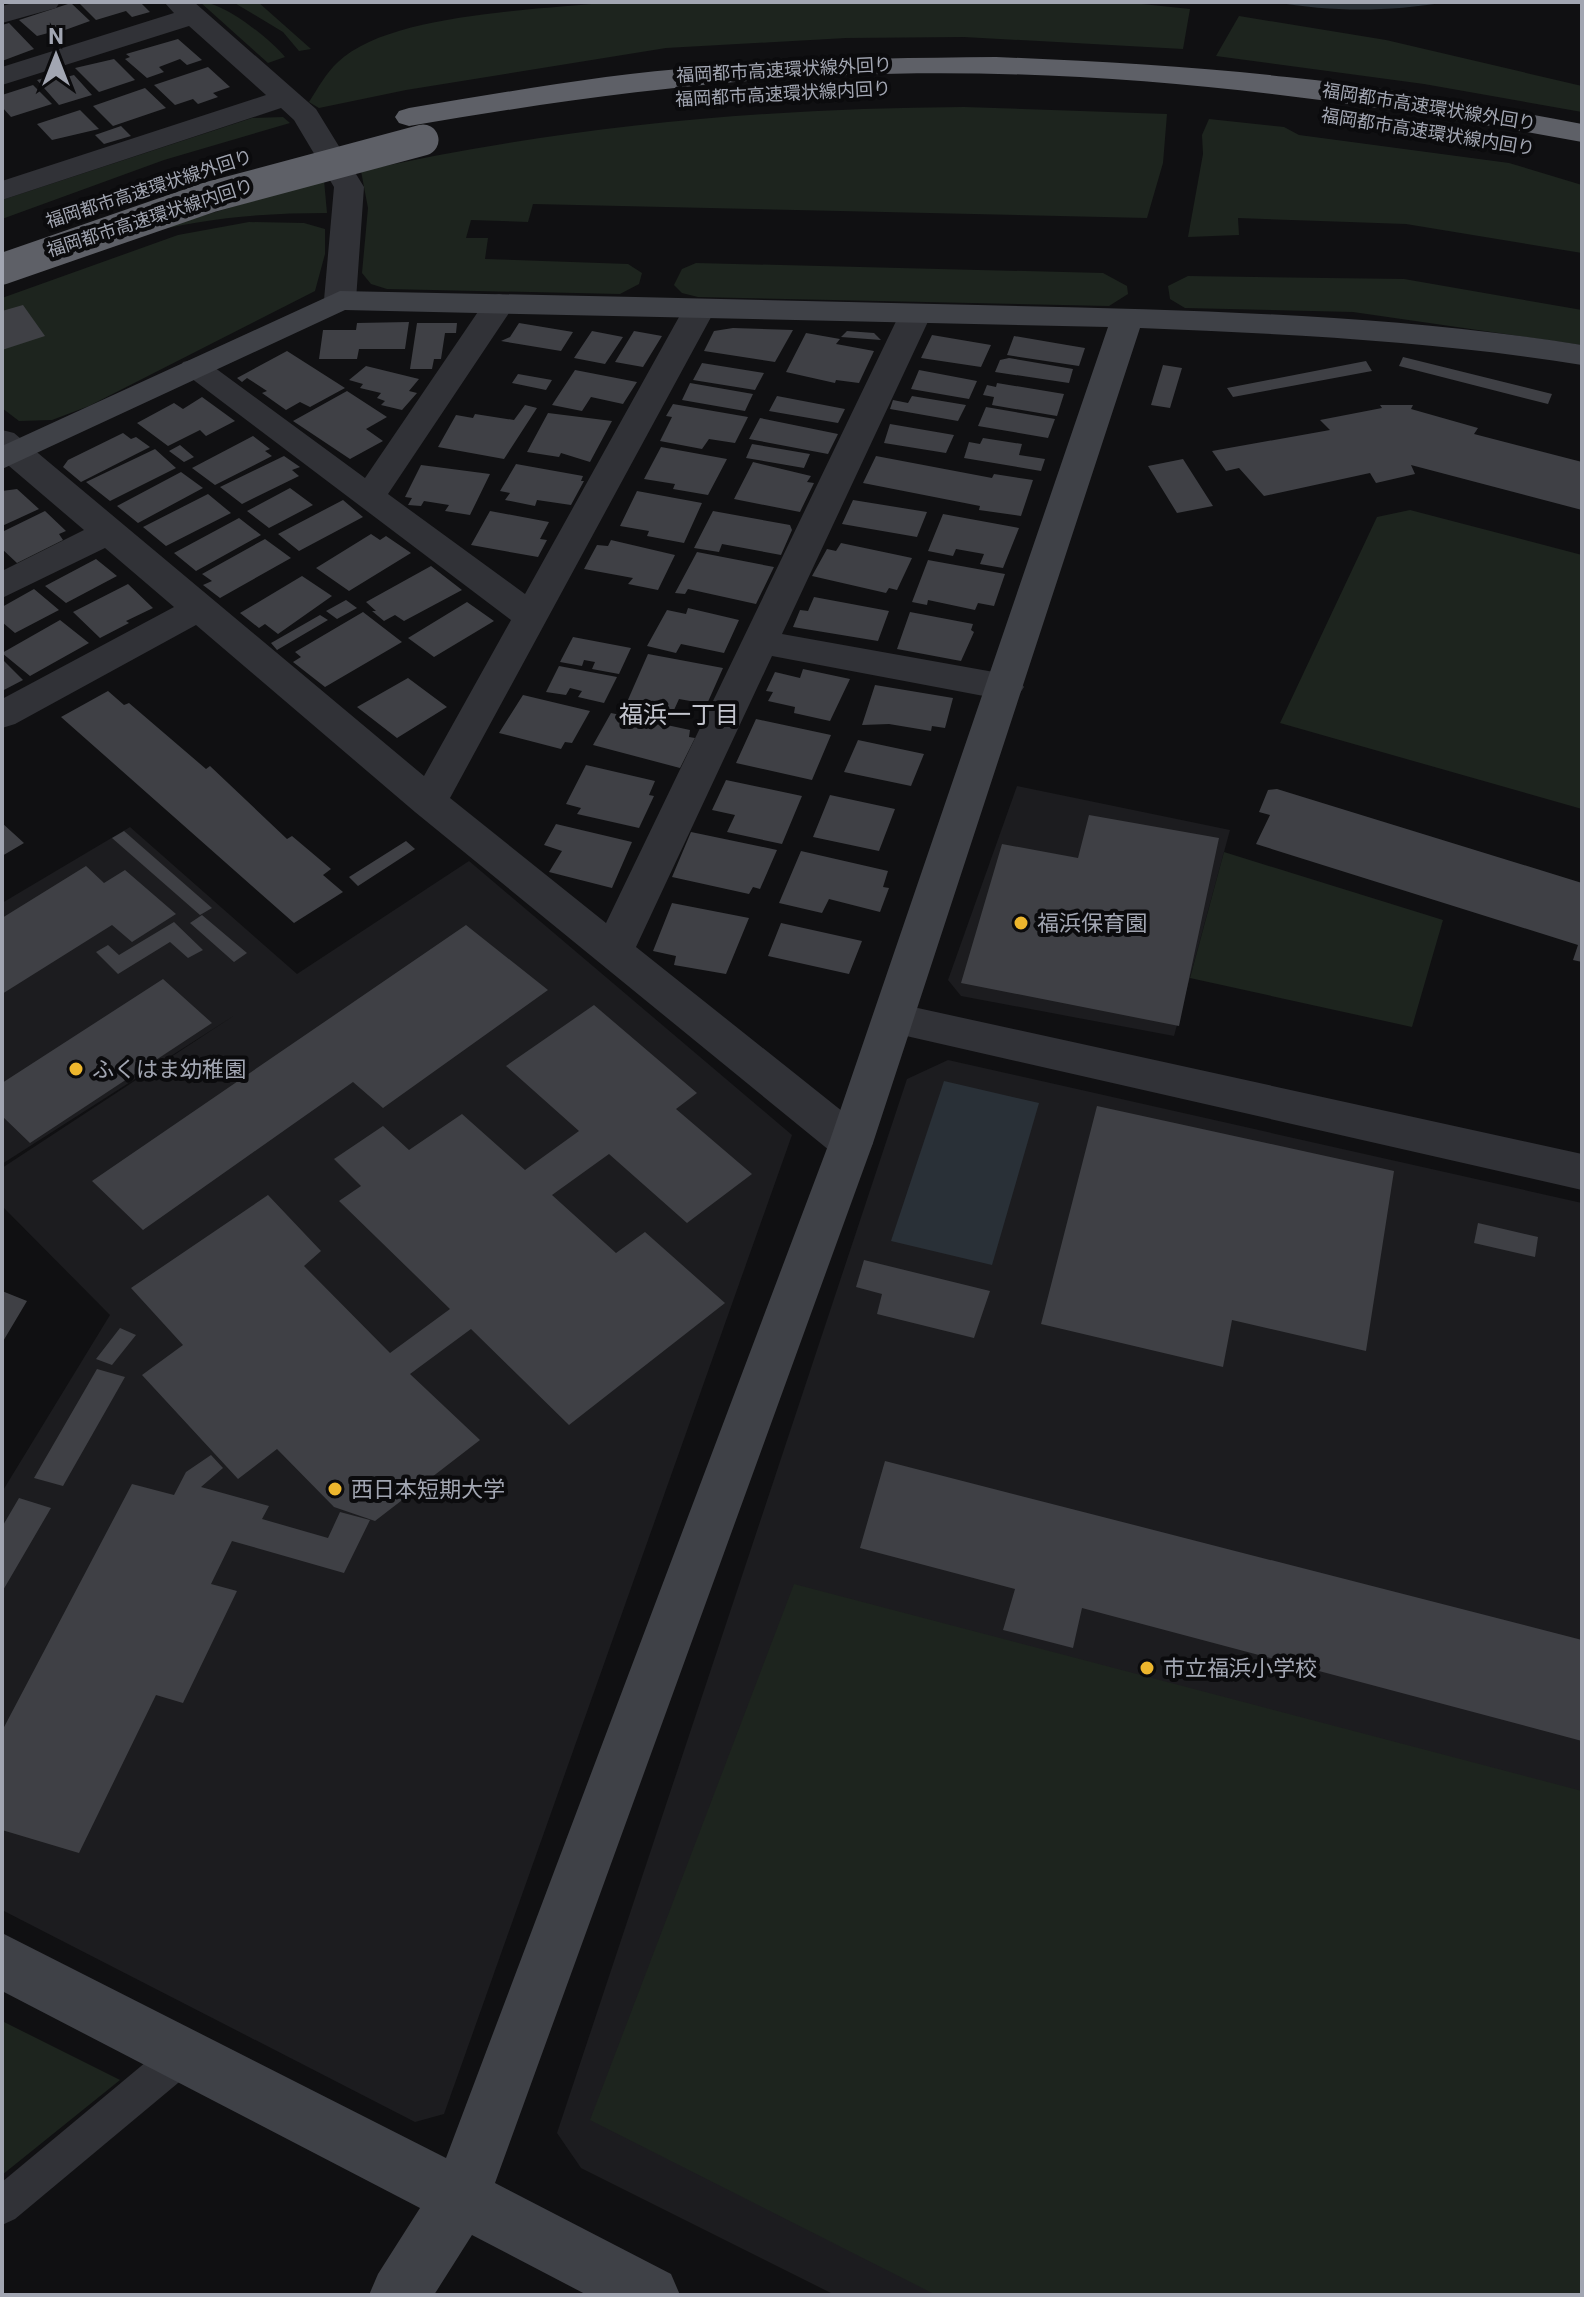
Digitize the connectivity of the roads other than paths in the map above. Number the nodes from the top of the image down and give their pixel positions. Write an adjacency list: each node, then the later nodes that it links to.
1 (46, 2): 3 (street)
2 (185, 9): 4 (street); 5 (street)
3 (2, 15)
4 (2, 76)
5 (284, 98): 13 (street); 15 (street)
6 (1421, 117): 7 (highway, 福岡都市高速環状線内回り); 8 (highway, 福岡都市高速環状線外回り); 10 (highway, 福岡都市高速環状線内回り)
7 (416, 128): 9 (highway); 14 (highway, 福岡都市高速環状線内回り, bridge)
8 (1582, 133)
9 (293, 144)
10 (1582, 158)
11 (237, 160): 12 (highway, 福岡都市高速環状線外回り)
12 (195, 172)
13 (2, 191)
14 (2, 269)
15 (340, 300): 16 (street); 21 (street)
16 (499, 304): 17 (street); 23 (street)
17 (700, 308): 18 (street); 27 (street)
18 (916, 313): 19 (street); 28 (street)
19 (1127, 318): 20 (street); 29 (street)
20 (1582, 355)
21 (195, 369): 22 (street); 23 (street)
22 (6, 451): 24 (street)
23 (369, 497): 27 (street)
24 (109, 532): 25 (street); 26 (street)
25 (2, 586)
26 (200, 608): 30 (street); 31 (street)
27 (529, 615): 31 (street)
28 (761, 642): 29 (street); 32 (street)
29 (1005, 687): 33 (street)
30 (2, 715)
31 (429, 802): 32 (street)
32 (613, 952): 34 (street)
33 (895, 1019): 34 (street); 35 (street)
34 (851, 1143): 38 (street)
35 (1582, 1172)
36 (2, 1961): 37 (street)
37 (183, 2055): 38 (street); 39 (lane)
38 (460, 2199): 40 (street); 41 (street)
39 (2, 2206)
40 (399, 2295)
41 (650, 2295)

